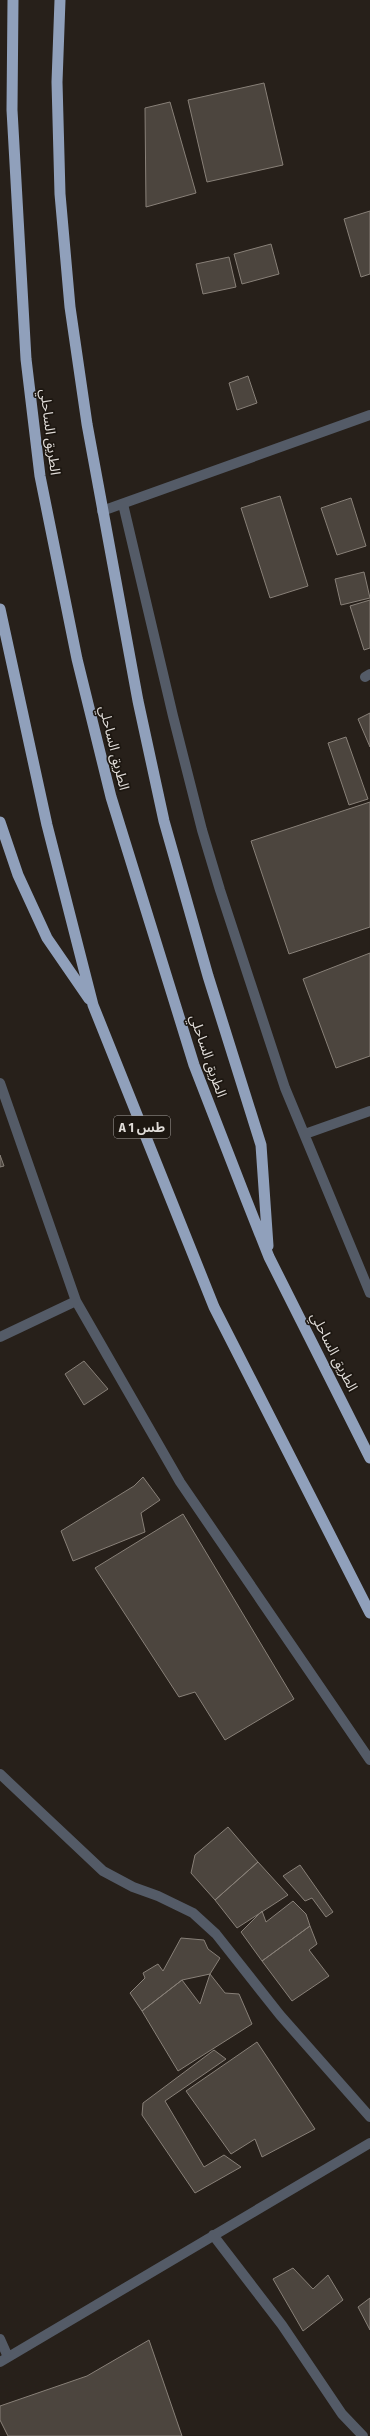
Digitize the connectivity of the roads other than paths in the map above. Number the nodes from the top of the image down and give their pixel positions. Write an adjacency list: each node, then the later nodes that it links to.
1 (13, 0): 12 (highway, الطريق الساحلي)
2 (60, 0): 5 (highway)
3 (370, 416): 4 (street)
4 (123, 504): 5 (street); 11 (street)
5 (102, 510): 12 (highway)
6 (0, 609): 8 (highway, A 1 طس)
7 (0, 822): 8 (highway)
8 (93, 1005): 17 (highway, A 1 طس)
9 (0, 1083): 14 (street)
10 (370, 1111): 11 (street)
11 (305, 1134): 13 (street)
12 (269, 1257): 16 (highway, الطريق الساحلي)
13 (370, 1294)
14 (76, 1301): 15 (street); 18 (street)
15 (0, 1337)
16 (370, 1458)
17 (370, 1613)
18 (370, 1760)
19 (0, 1774): 20 (street)
20 (370, 2117)
21 (370, 2143): 22 (street)
22 (213, 2235): 24 (street); 25 (street)
23 (0, 2339): 24 (street)
24 (4, 2359)
25 (363, 2436)

